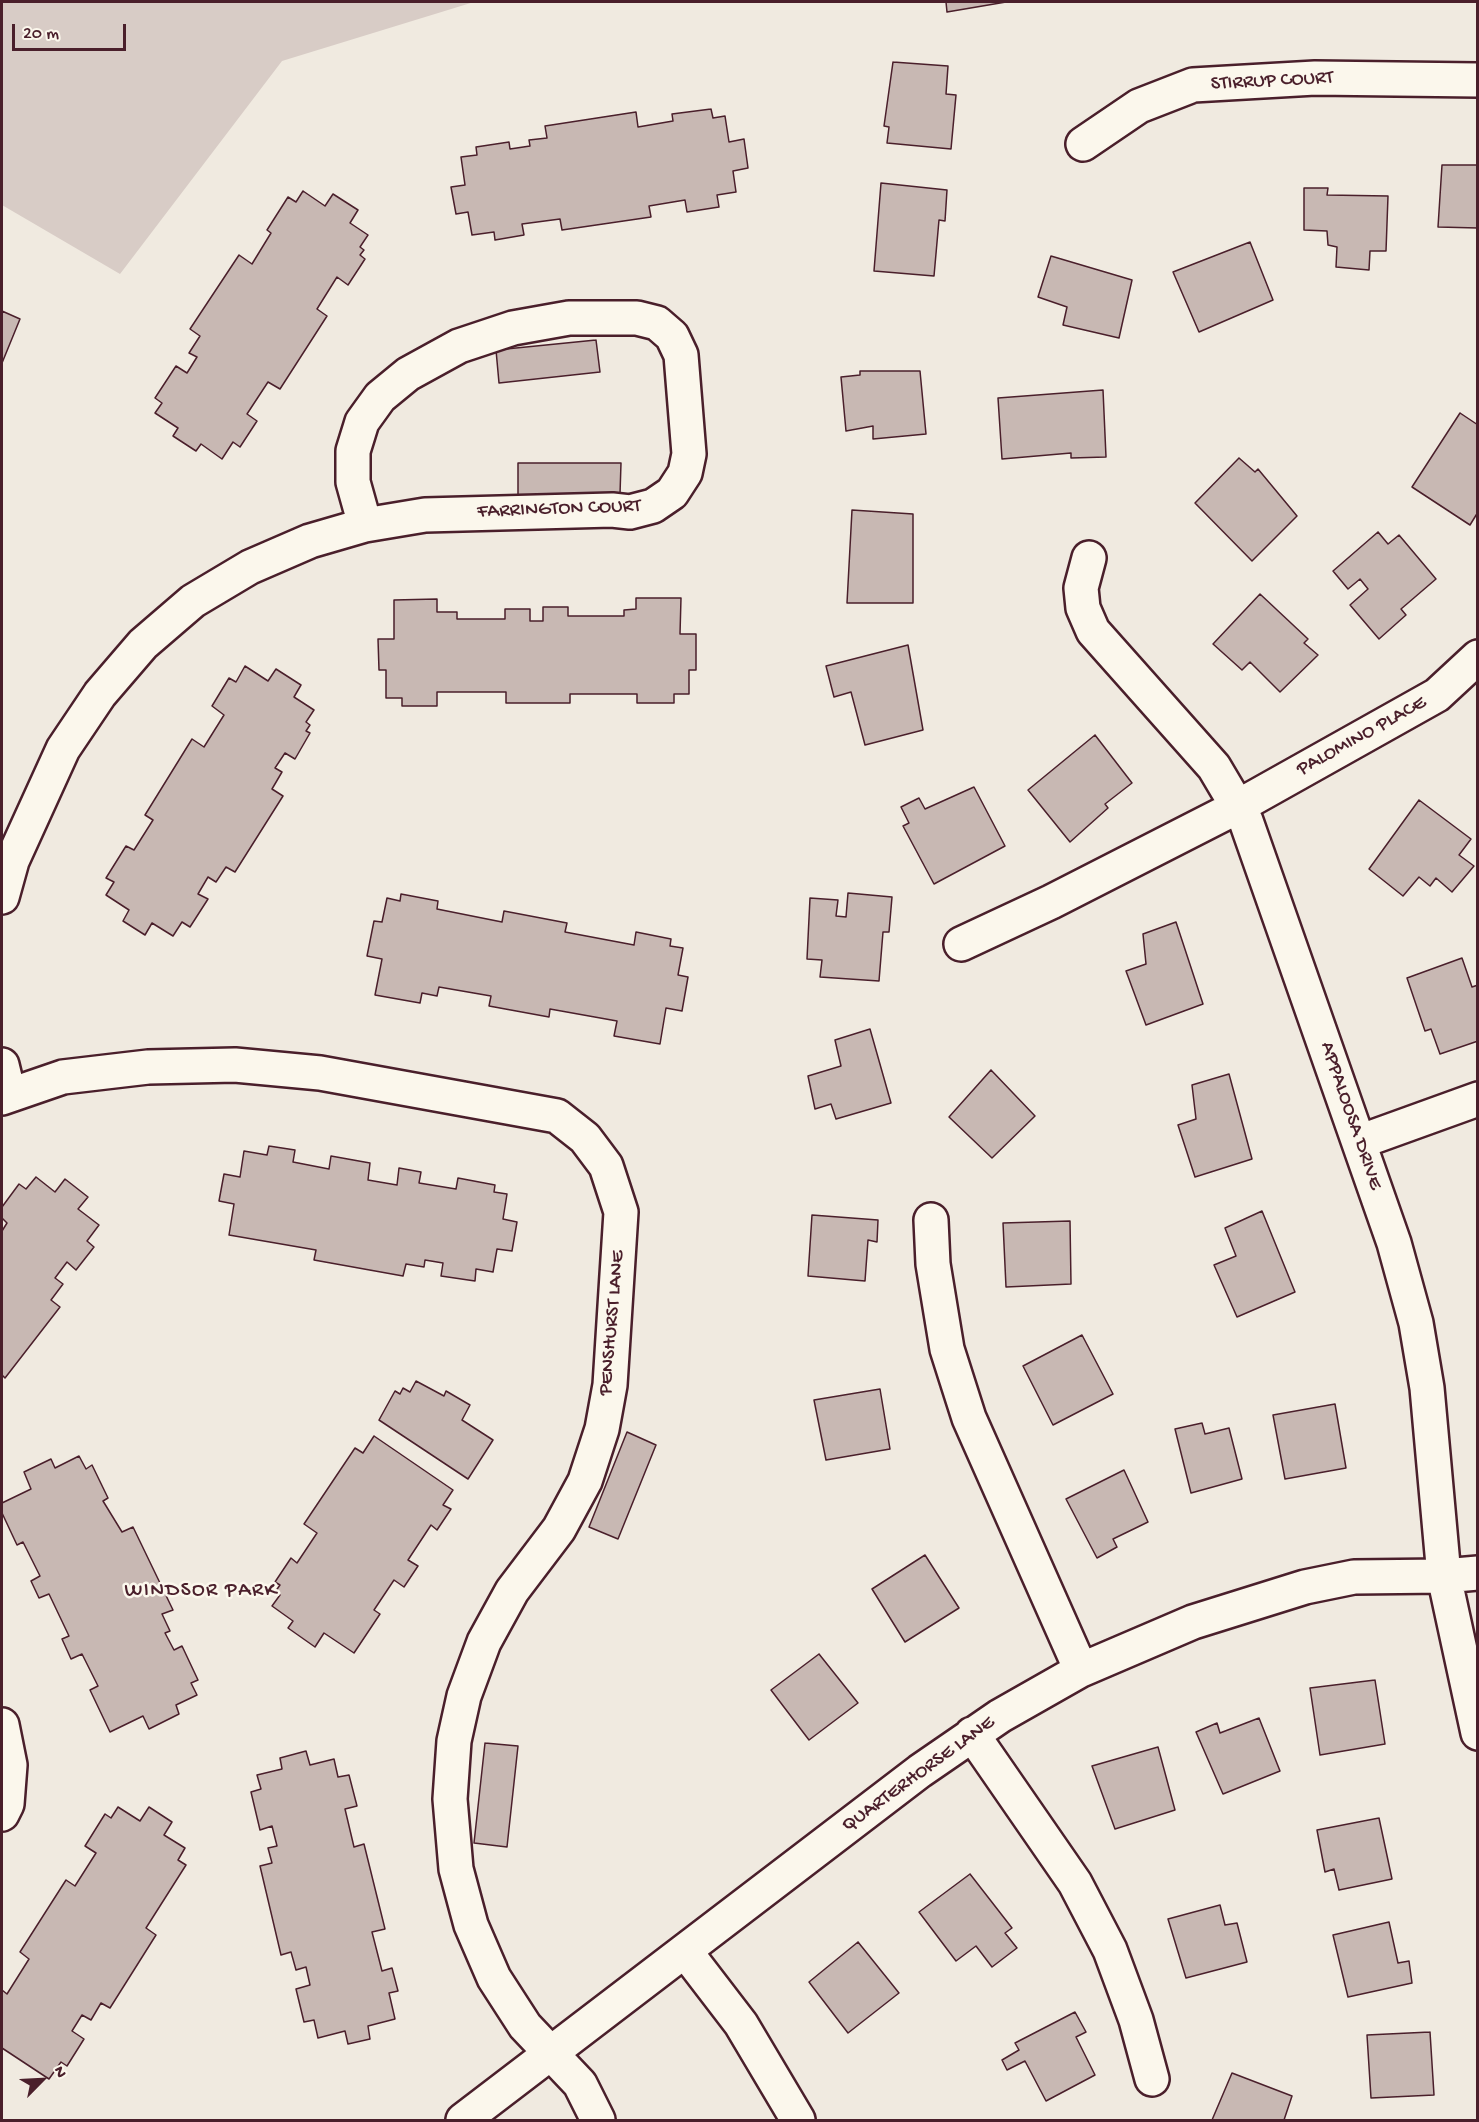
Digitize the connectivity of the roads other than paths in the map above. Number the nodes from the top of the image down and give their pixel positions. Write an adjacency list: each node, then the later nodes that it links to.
1 (1478, 80): 2 (street, STIRRUP COURT)
2 (1083, 144)
3 (365, 525): 3 (street, FARRINGTON COURT); 7 (street, FARRINGTON COURT)
4 (1089, 558): 6 (street, APPALOOSA DRIVE)
5 (1478, 657): 6 (street, PALOMINO PLACE)
6 (1239, 806): 8 (street, PALOMINO PLACE); 11 (street, APPALOOSA DRIVE)
7 (2, 897)
8 (961, 944)
9 (4, 1085): 21 (street, PENSHURST LANE)
10 (1478, 1099): 11 (street)
11 (1359, 1142): 14 (street, APPALOOSA DRIVE)
12 (931, 1220): 15 (street)
13 (1478, 1573): 14 (street, QUARTERHORSE LANE)
14 (1444, 1576): 15 (street, QUARTERHORSE LANE); 18 (street, APPALOOSA DRIVE)
15 (1081, 1670): 17 (street, QUARTERHORSE LANE)
16 (2, 1725): 19 (street)
17 (972, 1734): 20 (street, QUARTERHORSE LANE); 22 (street)
18 (1478, 1734)
19 (2, 1814)
20 (685, 1951): 21 (street, QUARTERHORSE LANE); 25 (street)
21 (549, 2054): 23 (street, QUARTERHORSE LANE); 24 (street, PENSHURST LANE)
22 (1152, 2079)
23 (463, 2121)
24 (598, 2121)
25 (798, 2121)

